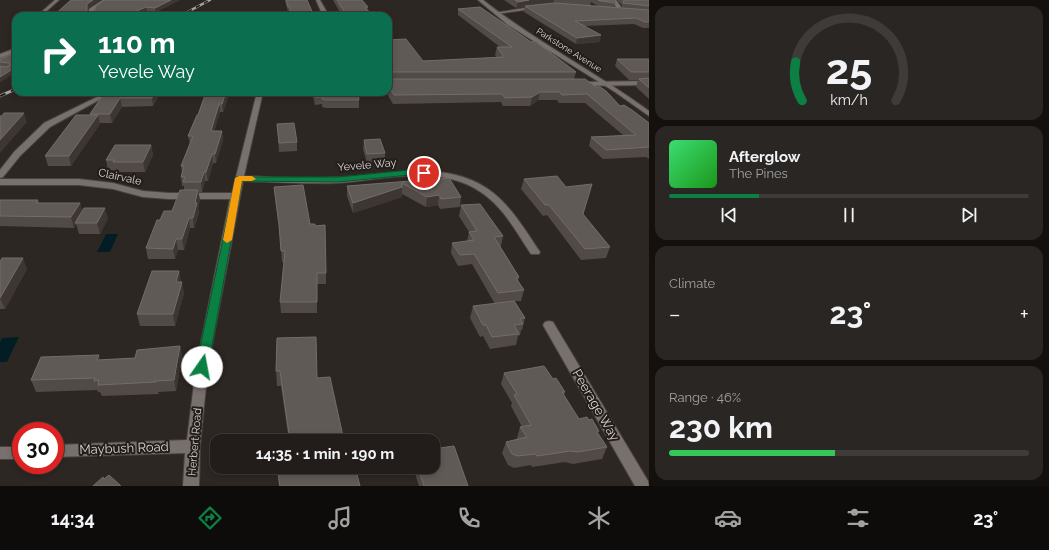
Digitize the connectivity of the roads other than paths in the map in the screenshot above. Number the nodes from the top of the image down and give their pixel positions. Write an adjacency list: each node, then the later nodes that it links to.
1 (57, 0): 8 (lane)
2 (106, 0): 9 (street)
3 (318, 0): 10 (street)
4 (480, 0): 12 (street, Parkstone Avenue)
5 (613, 0): 11 (street)
6 (544, 6): 12 (street)
7 (608, 11): 11 (street)
8 (44, 12)
9 (91, 12)
10 (324, 12)
11 (615, 12): 13 (street)
12 (496, 13): 16 (street, Parkstone Avenue)
13 (621, 13)
14 (12, 52): 15 (street)
15 (0, 56)
16 (605, 83): 17 (street); 18 (street); 21 (street, Parkstone Avenue)
17 (649, 83)
18 (574, 84)
19 (103, 96): 22 (street)
20 (259, 96): 23 (street, Herbert Road)
21 (649, 114)
22 (0, 175)
23 (239, 178): 25 (street, Herbert Road); 26 (street, Yevele Way)
24 (0, 182): 25 (street, Clairvale)
25 (236, 196): 28 (street, Herbert Road)
26 (535, 252)
27 (549, 324): 33 (street, Peerage Way)
28 (192, 446): 29 (street, Maybush Road); 32 (street, Herbert Road)
29 (64, 451)
30 (12, 453): 31 (street)
31 (0, 454)
32 (191, 486)
33 (643, 486)

